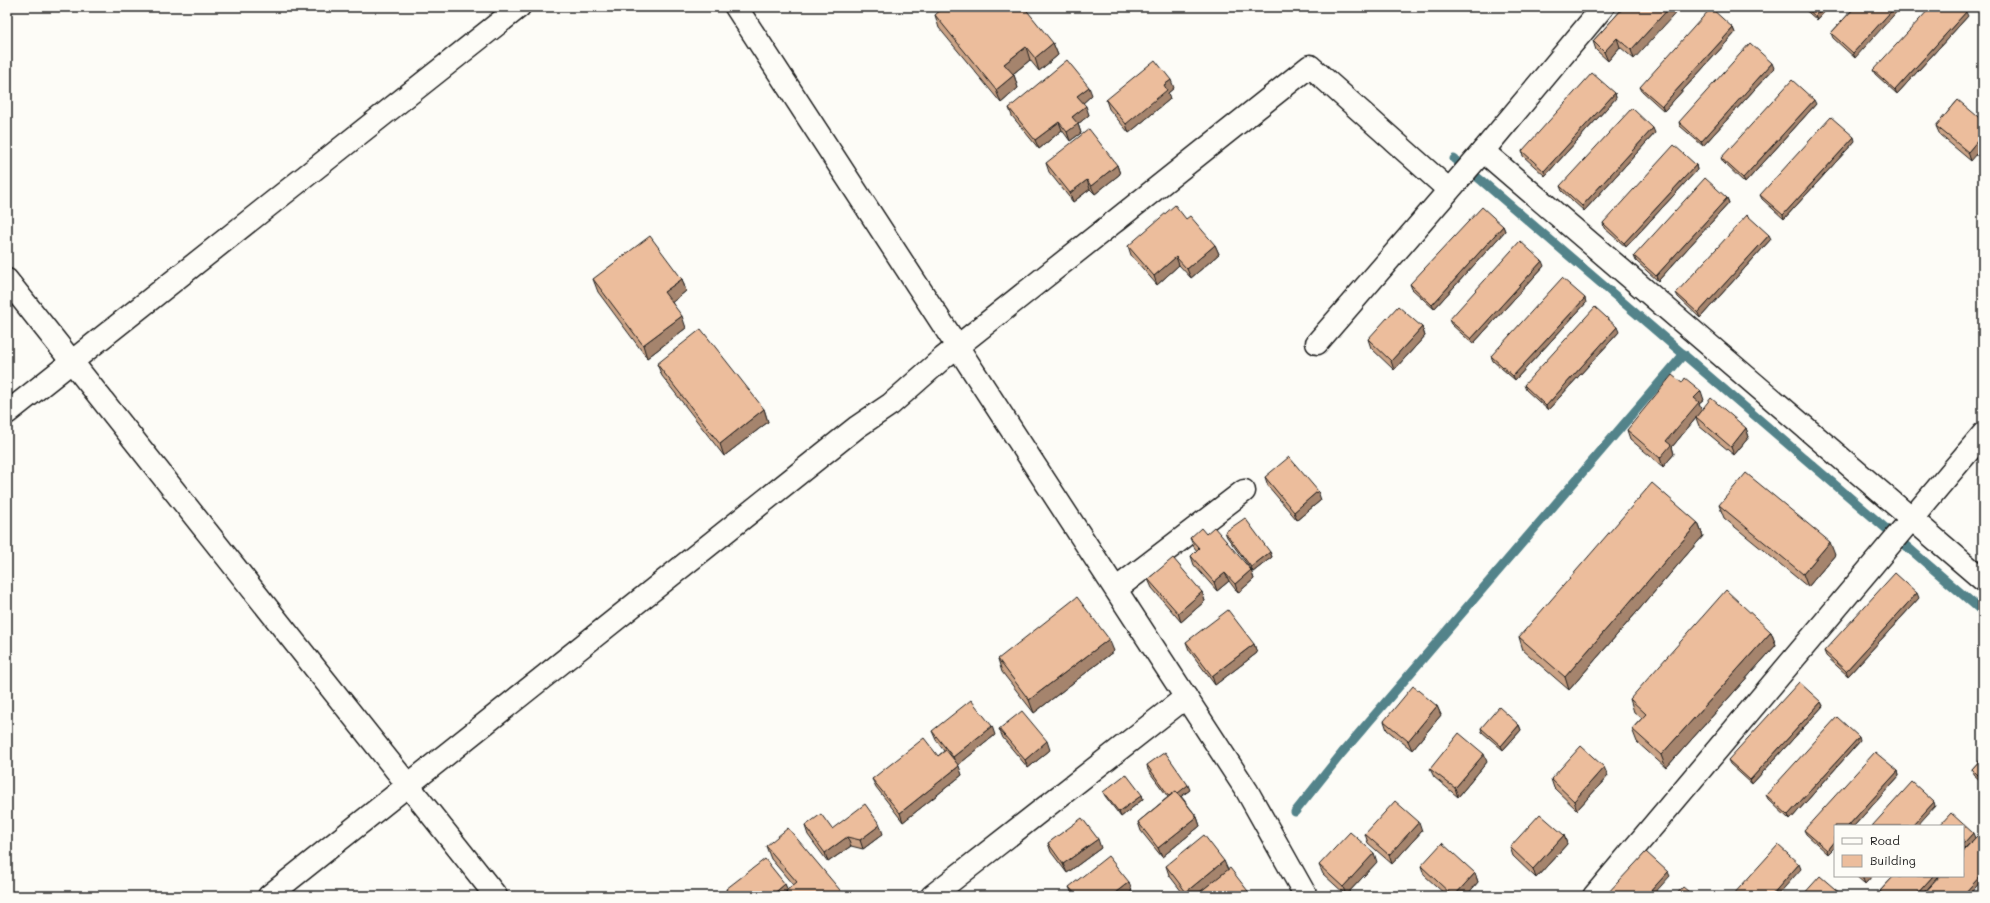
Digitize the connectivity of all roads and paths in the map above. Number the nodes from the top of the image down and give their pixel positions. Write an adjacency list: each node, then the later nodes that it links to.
1 (519, 7): 9 (street)
2 (736, 7): 8 (street)
3 (1603, 7): 4 (street)
4 (1477, 157): 5 (street); 13 (street)
5 (1451, 188): 7 (street); 8 (street)
6 (7, 280): 9 (street)
7 (1317, 343)
8 (958, 347): 15 (street); 17 (street)
9 (71, 361): 10 (street); 17 (street)
10 (7, 413)
11 (1983, 434): 13 (street)
12 (1244, 491): 15 (street)
13 (1912, 518): 14 (street); 22 (street)
14 (1983, 580)
15 (1116, 590): 16 (street)
16 (1186, 697): 20 (street); 21 (street)
17 (408, 785): 18 (street); 19 (street)
18 (269, 896)
19 (496, 896)
20 (932, 896)
21 (1306, 896)
22 (1594, 896)

